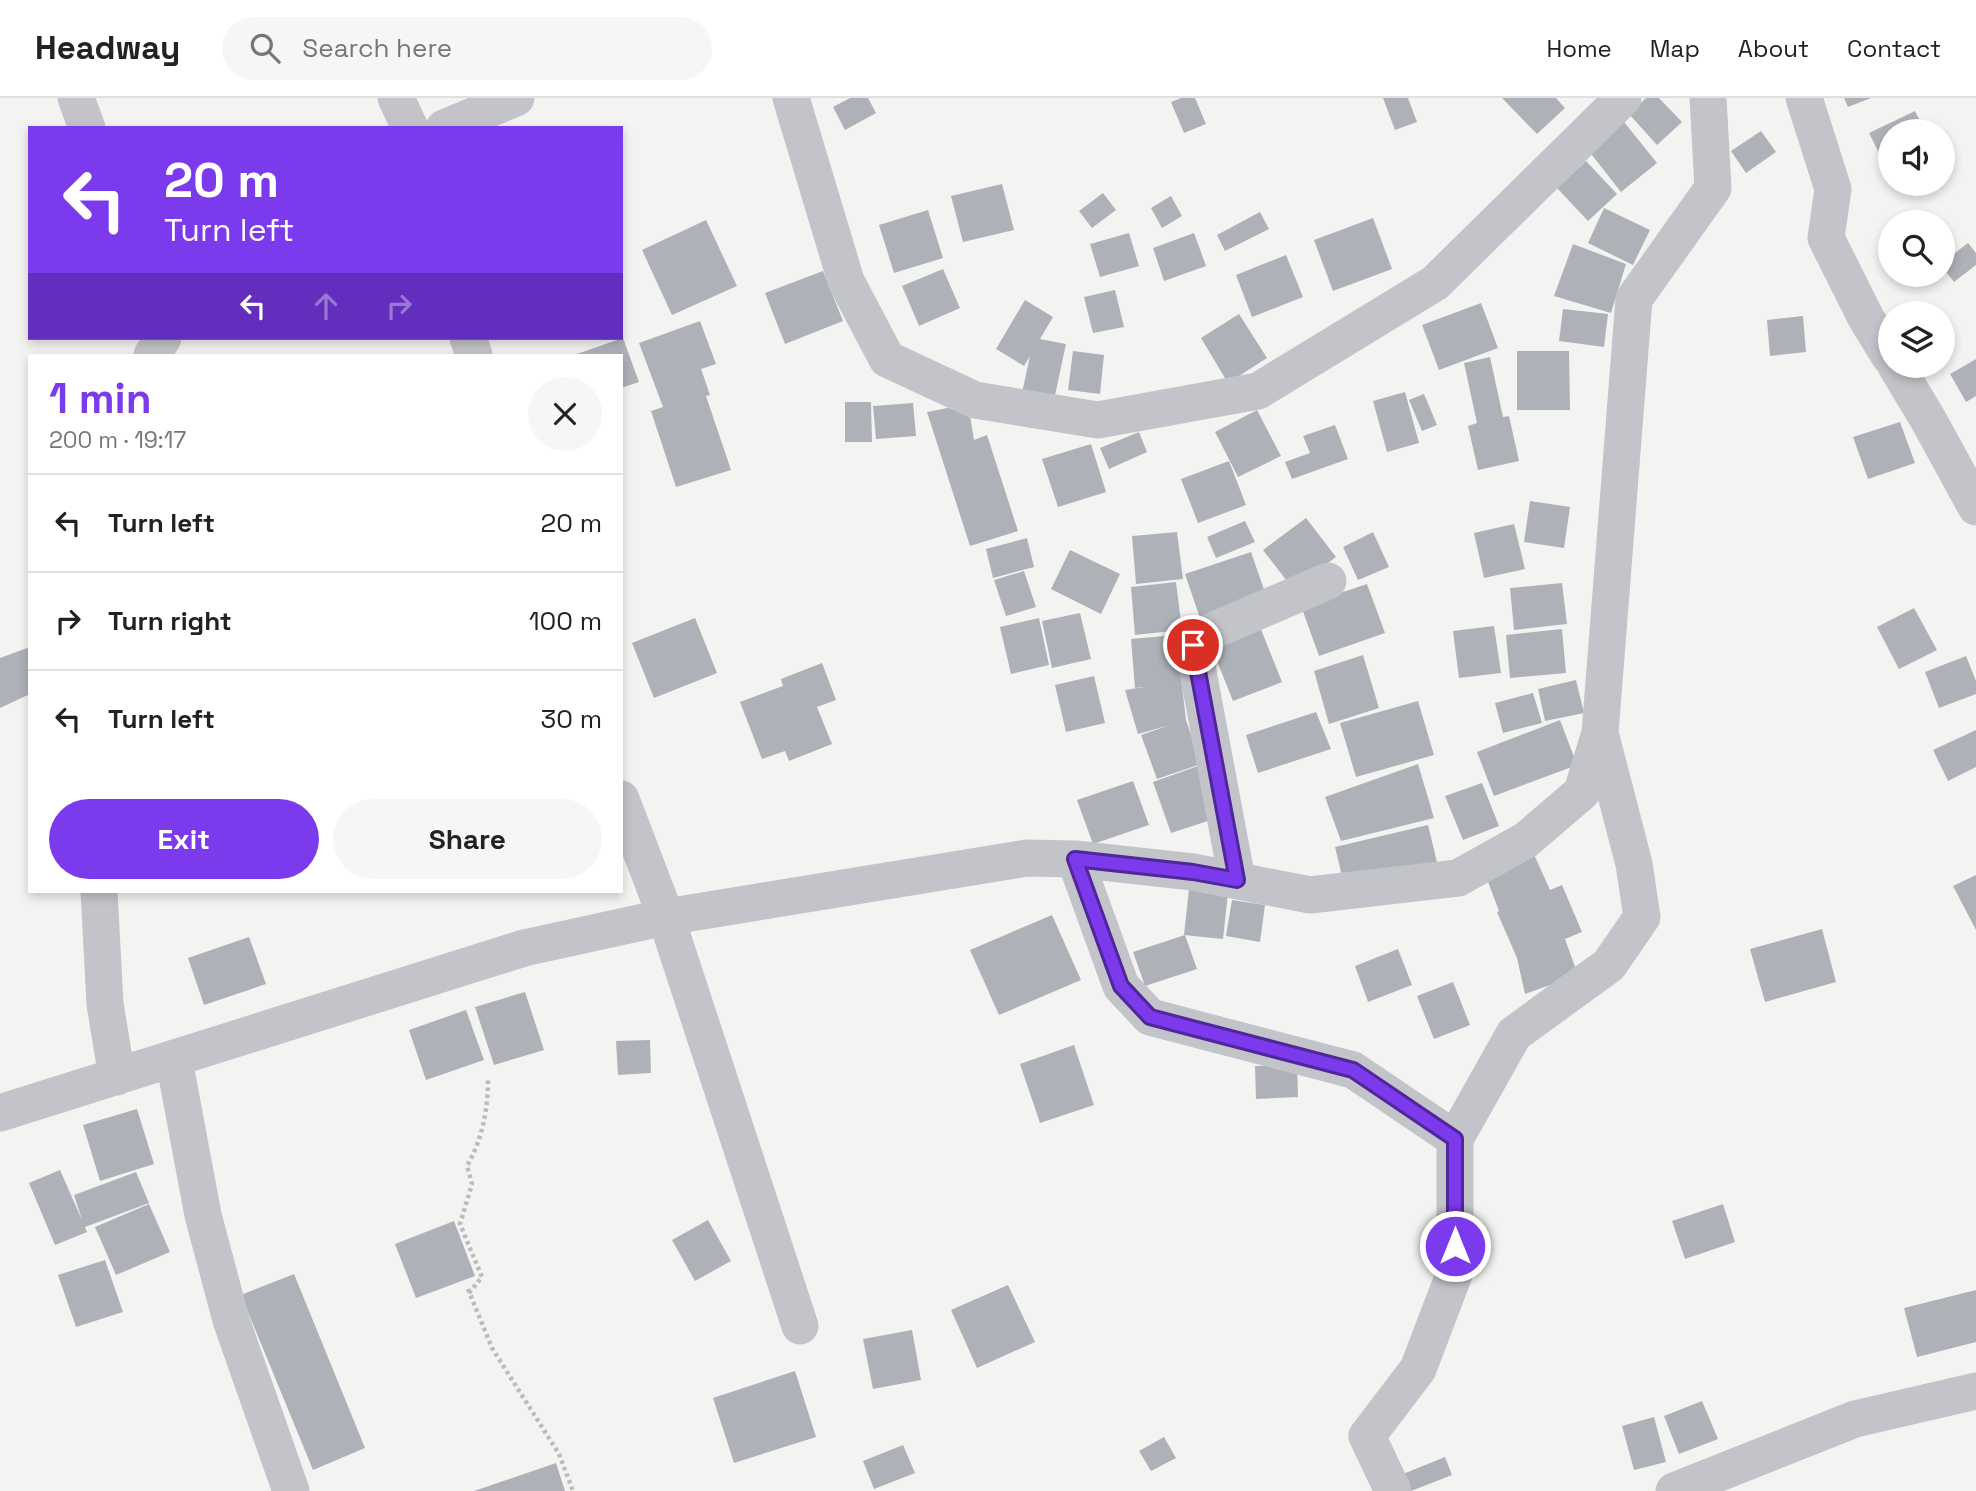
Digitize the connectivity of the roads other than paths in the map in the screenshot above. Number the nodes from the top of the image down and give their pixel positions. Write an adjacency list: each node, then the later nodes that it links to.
1 (76, 98): 8 (street)
2 (396, 98): 9 (street)
3 (516, 98): 10 (street)
4 (791, 98): 5 (street)
5 (1623, 98)
6 (1708, 98): 15 (street)
7 (1804, 98): 11 (street)
8 (86, 126)
9 (409, 126)
10 (449, 126)
11 (1878, 338)
12 (1903, 378): 13 (street)
13 (1972, 491)
14 (1328, 582): 18 (street)
15 (1600, 733): 18 (street); 24 (street)
16 (623, 804): 20 (street)
17 (1075, 859): 18 (street); 20 (street); 24 (street)
18 (1237, 880)
19 (99, 893): 22 (street)
20 (666, 917): 21 (street); 25 (street)
21 (174, 1060): 22 (street); 27 (street)
22 (117, 1077): 23 (street)
23 (0, 1113)
24 (1455, 1139): 28 (street)
25 (800, 1326)
26 (1976, 1391): 29 (street)
27 (291, 1491)
28 (1393, 1491)
29 (1674, 1491)

